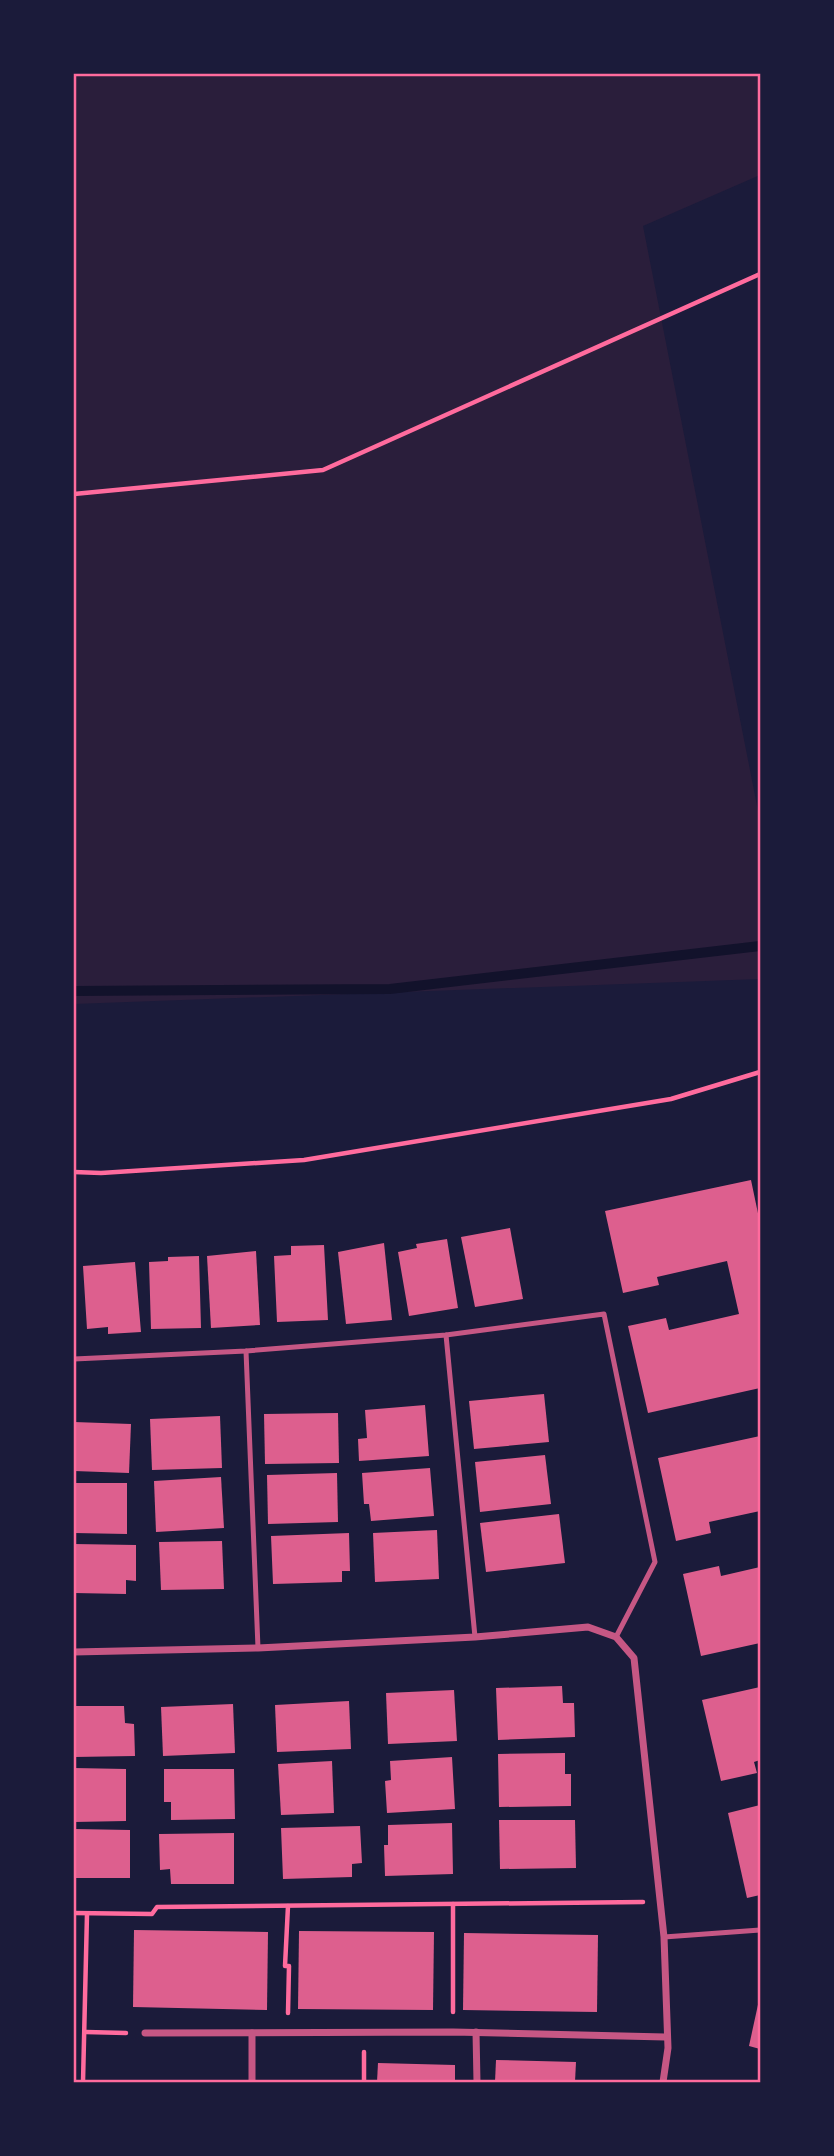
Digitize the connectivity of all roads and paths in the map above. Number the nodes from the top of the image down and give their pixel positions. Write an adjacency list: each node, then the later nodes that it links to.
1 (761, 274): 2 (path)
2 (74, 494)
3 (761, 1072): 4 (path)
4 (74, 1172)
5 (446, 1335): 6 (lane); 8 (lane); 9 (lane)
6 (246, 1351): 7 (lane); 10 (lane)
7 (74, 1359)
8 (475, 1637): 9 (street); 10 (street)
9 (616, 1637): 12 (street)
10 (258, 1648): 11 (street)
11 (74, 1653)
12 (662, 1902): 13 (path); 18 (street)
13 (453, 1904): 14 (path); 22 (path)
14 (288, 1906): 16 (path); 20 (path)
15 (74, 1913): 16 (path)
16 (87, 1914): 19 (path)
17 (761, 1930): 18 (lane)
18 (664, 1937): 26 (street)
19 (86, 2032): 24 (path); 28 (path)
20 (287, 2032): 21 (street); 25 (street)
21 (365, 2032): 22 (street); 31 (path)
22 (453, 2032): 23 (street)
23 (476, 2032): 26 (street); 32 (street)
24 (145, 2033): 25 (street)
25 (252, 2033): 30 (street)
26 (666, 2037): 33 (street)
27 (74, 2050): 28 (path)
28 (82, 2050): 29 (path)
29 (83, 2082)
30 (252, 2082)
31 (364, 2082)
32 (477, 2082)
33 (663, 2082)

